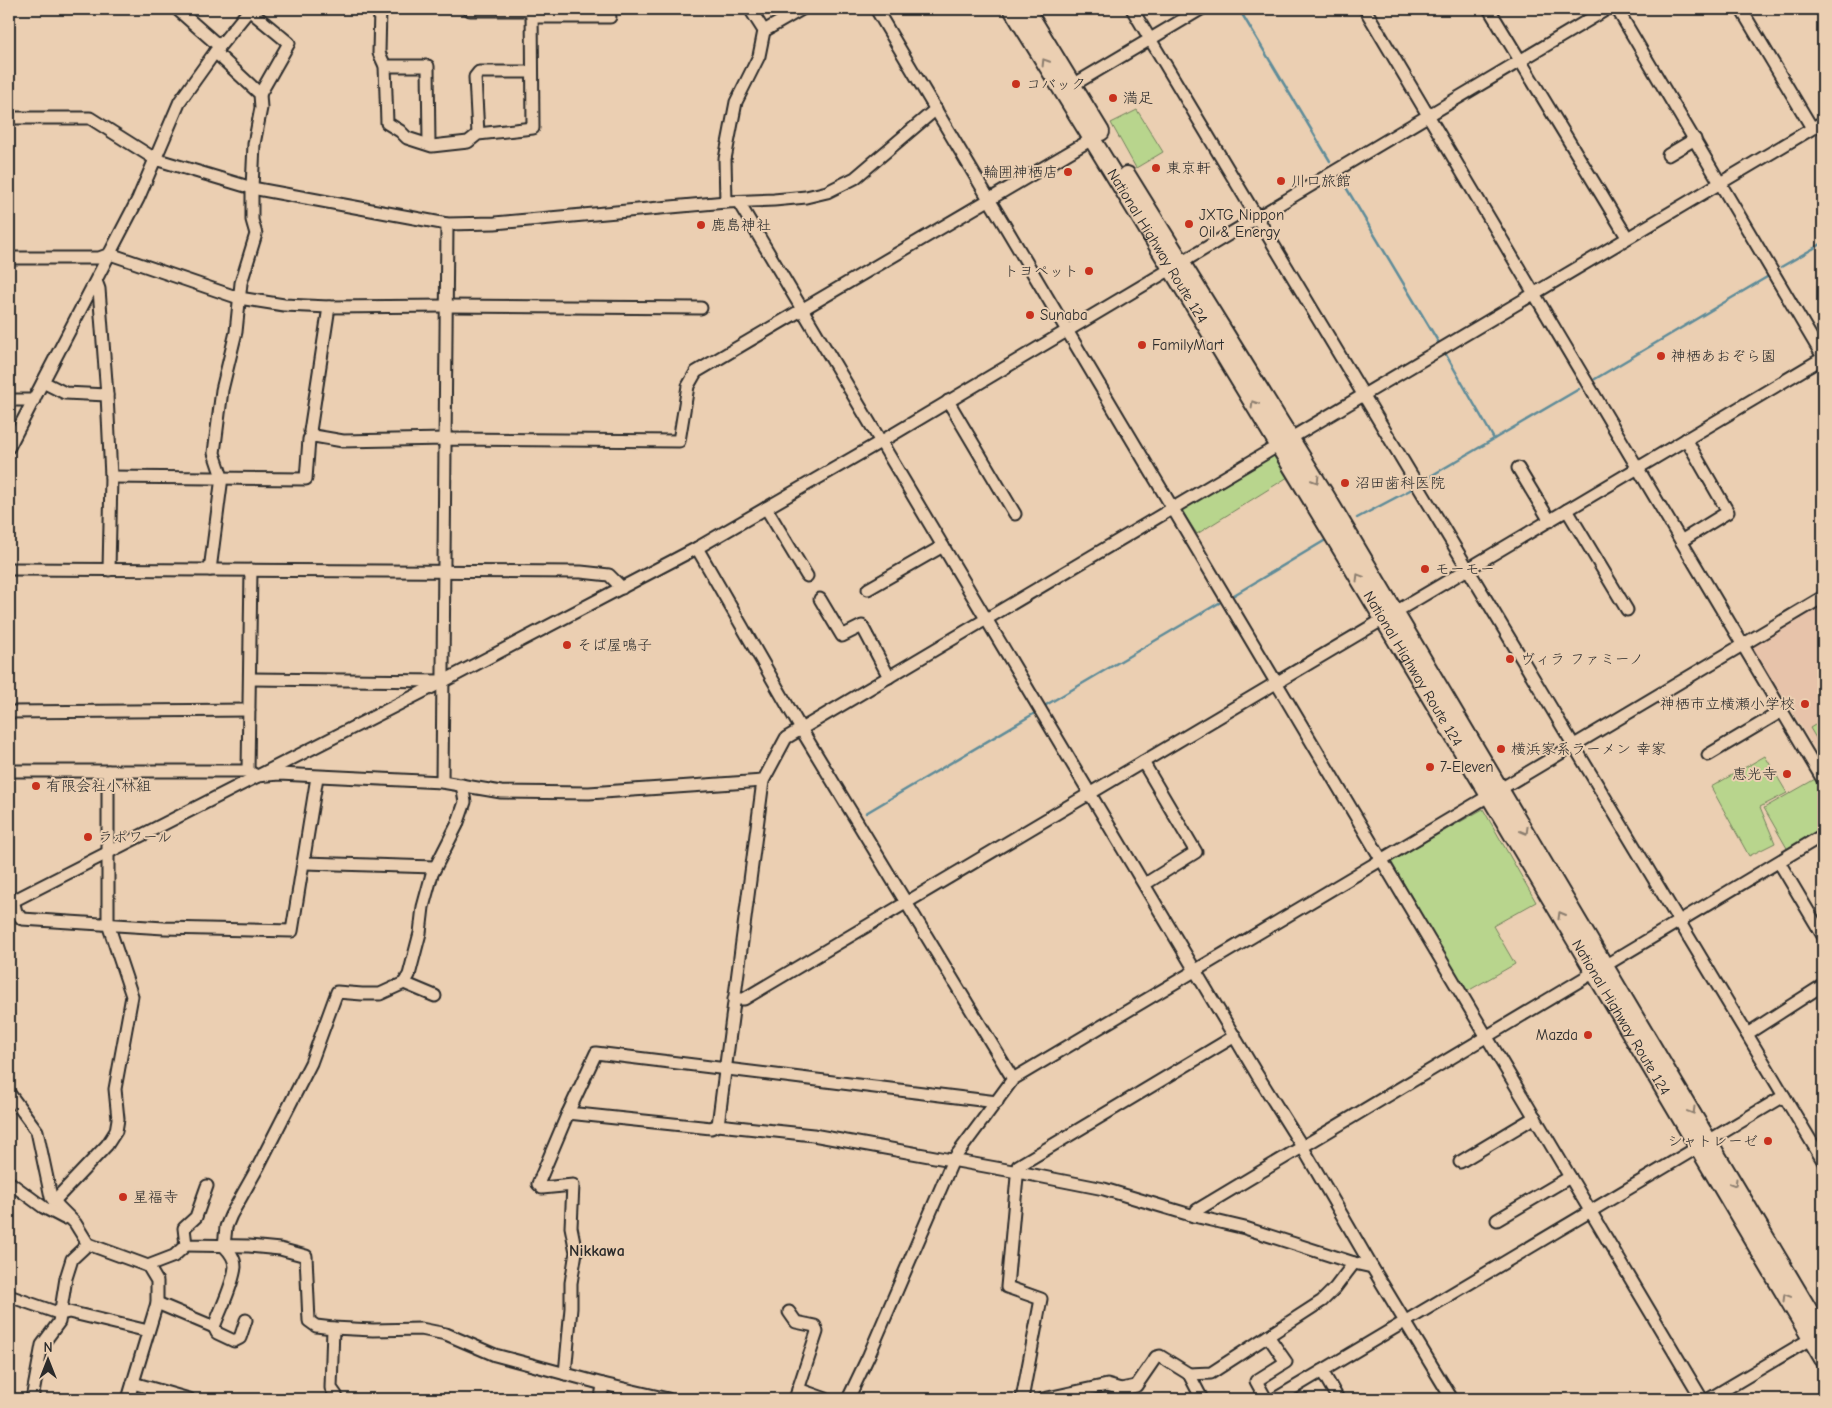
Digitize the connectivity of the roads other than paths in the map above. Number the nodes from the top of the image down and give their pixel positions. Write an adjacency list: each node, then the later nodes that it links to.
1 (177, 9): 21 (street)
2 (380, 9): 23 (street)
3 (750, 9): 19 (street)
4 (802, 9): 19 (street)
5 (876, 9): 27 (street)
6 (1012, 9): 33 (highway, National Highway Route 124, one-way to 6)
7 (1026, 9): 25 (highway, National Highway Route 124)
8 (1132, 9): 20 (street)
9 (1201, 9): 20 (street)
10 (1365, 9): 28 (street)
11 (1489, 9): 22 (street)
12 (1607, 9): 22 (street)
13 (1617, 9): 34 (street)
14 (1741, 9): 31 (street)
15 (250, 10): 21 (street); 26 (street)
16 (470, 10): 17 (street)
17 (532, 12): 18 (street); 24 (street)
18 (610, 17)
19 (764, 31): 41 (street)
20 (1150, 39): 25 (street); 43 (street)
21 (217, 49): 26 (street); 37 (street)
22 (1520, 61): 28 (street); 45 (street)
23 (385, 66): 35 (street); 35 (street)
24 (532, 72): 32 (street); 32 (street)
25 (1073, 85): 48 (highway, National Highway Route 124)
26 (260, 94): 39 (street)
27 (936, 109): 40 (street); 42 (street)
28 (1429, 115): 43 (street); 50 (street)
29 (9, 118): 37 (street)
30 (1823, 122): 31 (street)
31 (1812, 128): 38 (street)
32 (478, 134): 35 (street)
33 (1092, 138): 40 (street); 48 (highway, National Highway Route 124)
34 (1695, 139): 36 (street); 38 (street)
35 (429, 144)
36 (1668, 156)
37 (155, 159): 39 (street); 46 (street)
38 (1720, 182): 45 (street); 57 (street)
39 (252, 188): 44 (street); 51 (street)
40 (990, 198): 55 (street); 56 (street)
41 (726, 202): 42 (street); 44 (street)
42 (739, 203): 55 (street)
43 (1257, 217): 48 (street); 60 (street)
44 (447, 224): 52 (street)
45 (1627, 237): 50 (street)
46 (110, 254): 47 (street); 49 (street); 51 (street)
47 (9, 258)
48 (1176, 265): 56 (street); 68 (highway, National Highway Route 124)
49 (96, 281): 58 (street); 59 (street)
50 (1534, 293): 60 (street); 71 (street)
51 (239, 298): 53 (street); 73 (street)
52 (447, 306): 53 (street); 54 (street); 65 (street)
53 (328, 307): 64 (street)
54 (701, 308)
55 (802, 310): 65 (street); 67 (street)
56 (1068, 330): 63 (street); 74 (street)
57 (1823, 358): 66 (street)
58 (43, 382): 59 (street); 62 (street)
59 (107, 395): 72 (street)
60 (1363, 395): 68 (street); 86 (street)
61 (9, 400): 62 (street)
62 (34, 400): 69 (street)
63 (948, 401): 67 (street); 77 (street)
64 (314, 436): 65 (street); 73 (street)
65 (445, 439): 87 (street)
66 (1686, 440): 71 (street); 79 (street)
67 (882, 441): 75 (street); 80 (street)
68 (1285, 442): 74 (street); 94 (highway, National Highway Route 124)
69 (9, 446)
70 (1518, 468): 78 (street)
71 (1638, 468): 76 (street); 79 (street)
72 (111, 477): 73 (street); 83 (street)
73 (222, 477): 84 (street)
74 (1173, 507): 95 (street); 100 (street)
75 (766, 508): 81 (street); 88 (street)
76 (1567, 510): 78 (street); 93 (street)
77 (1015, 514)
78 (1550, 520): 86 (street)
79 (1681, 541): 96 (street)
80 (943, 546): 90 (street); 95 (street)
81 (696, 548): 89 (street); 104 (street)
82 (9, 569): 83 (street)
83 (109, 570): 84 (street)
84 (210, 570): 85 (street)
85 (251, 570): 87 (street); 98 (street)
86 (1468, 570): 94 (street); 105 (street)
87 (444, 573): 89 (street); 99 (street)
88 (806, 576)
89 (622, 588): 99 (street)
90 (868, 589)
91 (1823, 597): 96 (street)
92 (820, 599): 97 (street)
93 (1627, 610)
94 (1390, 615): 100 (street); 116 (highway, National Highway Route 124)
95 (986, 619): 97 (street); 117 (street)
96 (1744, 645): 102 (street); 105 (street)
97 (888, 677): 104 (street)
98 (250, 679): 99 (street); 101 (street)
99 (444, 681): 110 (street); 114 (street)
100 (1277, 683): 107 (street); 120 (street)
101 (249, 710): 103 (street); 110 (street)
102 (1782, 711): 106 (street); 112 (street)
103 (9, 712)
104 (801, 729): 113 (street); 126 (street)
105 (1573, 745): 116 (street); 127 (street)
106 (1708, 755)
107 (1143, 762): 117 (street); 124 (street)
108 (9, 771): 109 (street)
109 (108, 771): 110 (street); 119 (street)
110 (252, 774): 111 (street); 119 (street)
111 (317, 777): 114 (street); 122 (street)
112 (1823, 780)
113 (763, 781): 115 (street); 135 (street)
114 (442, 782): 115 (street)
115 (462, 785): 123 (street)
116 (1495, 792): 120 (street); 130 (highway, National Highway Route 124)
117 (1091, 793): 124 (street); 126 (street)
118 (1823, 835): 121 (street)
119 (109, 853): 125 (street); 128 (street)
120 (1382, 859): 131 (street); 138 (street)
121 (1779, 862): 127 (street); 129 (street)
122 (305, 863): 123 (street); 128 (street)
123 (434, 867): 132 (street)
124 (1145, 884): 131 (street)
125 (11, 902): 128 (street)
126 (907, 903): 135 (street); 140 (street)
127 (1680, 921): 130 (street); 136 (street)
128 (108, 924): 156 (street)
129 (1823, 936)
130 (1599, 969): 138 (street); 147 (highway, National Highway Route 124)
131 (1196, 970): 137 (street); 140 (street)
132 (404, 983): 134 (street); 163 (street)
133 (1823, 985): 136 (street)
134 (435, 996)
135 (734, 999): 139 (street)
136 (1747, 1034): 142 (street)
137 (1235, 1036): 148 (street); 152 (street)
138 (1488, 1037): 145 (street); 148 (street)
139 (725, 1069): 143 (street); 144 (street); 146 (street)
140 (1013, 1079): 143 (street)
141 (9, 1093): 156 (street)
142 (1784, 1096): 147 (street); 150 (street)
143 (997, 1102): 149 (street)
144 (568, 1113): 146 (street); 180 (street)
145 (1535, 1117): 151 (street); 153 (street)
146 (718, 1125): 149 (street)
147 (1703, 1144): 157 (street); 176 (highway, National Highway Route 124)
148 (1303, 1148): 158 (street); 166 (street)
149 (953, 1160): 152 (street); 192 (street)
150 (1823, 1160)
151 (1460, 1162)
152 (1018, 1172): 158 (street); 193 (street)
153 (1570, 1178): 157 (street); 159 (street)
154 (9, 1182): 160 (street)
155 (207, 1186): 162 (street)
156 (54, 1201): 160 (street)
157 (1590, 1211): 172 (street); 200 (street)
158 (1194, 1216): 164 (street)
159 (1497, 1220)
160 (75, 1223): 161 (street)
161 (88, 1244): 165 (street); 170 (street)
162 (186, 1245): 163 (street); 165 (street)
163 (224, 1246): 173 (street); 174 (street)
164 (1354, 1263): 166 (street); 177 (street)
165 (148, 1266): 168 (street)
166 (1372, 1267): 172 (street)
167 (9, 1296): 170 (street)
168 (157, 1303): 173 (street); 175 (street)
169 (789, 1312): 184 (street)
170 (61, 1314): 175 (street); 185 (street)
171 (246, 1320): 173 (street)
172 (1406, 1321): 179 (street); 199 (street)
173 (214, 1327)
174 (333, 1328): 180 (street); 188 (street)
175 (148, 1330): 182 (street)
176 (1820, 1334): 178 (highway, National Highway Route 124); 201 (street)
177 (1268, 1336): 181 (street); 196 (street)
178 (1823, 1359)
179 (1322, 1371): 197 (street); 198 (street)
180 (565, 1374): 183 (street)
181 (1189, 1374): 194 (street); 195 (street)
182 (134, 1383): 186 (street); 187 (street)
183 (604, 1384): 189 (street); 190 (street)
184 (796, 1394): 191 (street)
185 (32, 1399)
186 (128, 1399)
187 (189, 1399)
188 (337, 1399)
189 (601, 1399)
190 (668, 1399)
191 (826, 1399)
192 (848, 1399)
193 (1022, 1399)
194 (1043, 1399)
195 (1202, 1399)
196 (1266, 1399)
197 (1275, 1399)
198 (1338, 1399)
199 (1452, 1399)
200 (1702, 1399)
201 (1709, 1399)

